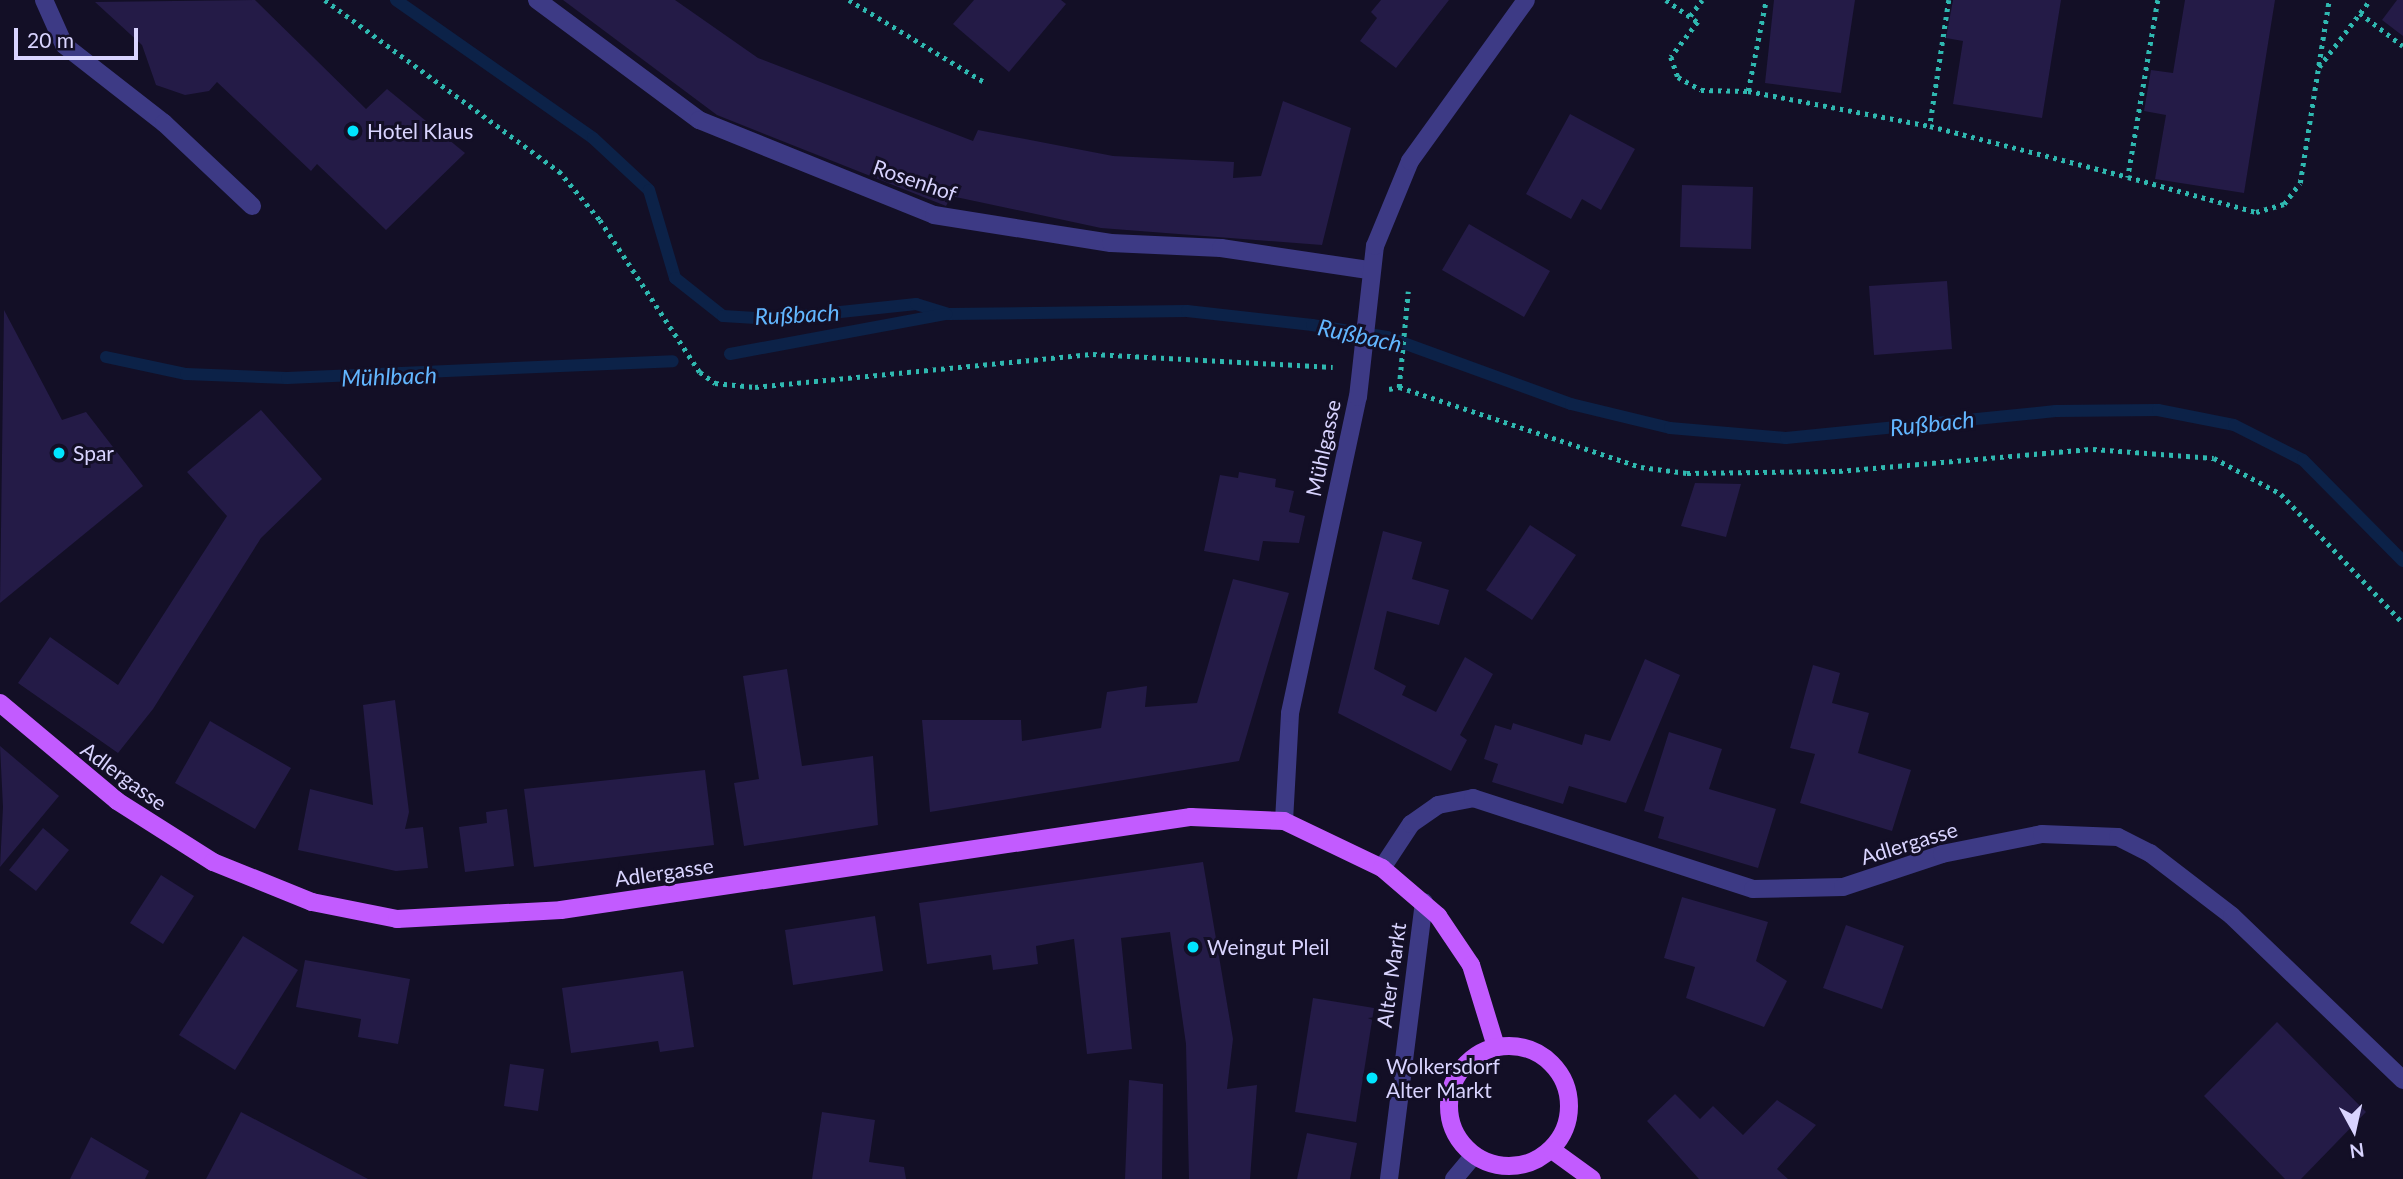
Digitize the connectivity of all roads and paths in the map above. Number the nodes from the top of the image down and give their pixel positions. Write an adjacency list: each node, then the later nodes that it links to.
1 (44, 0): 21 (street)
2 (325, 0): 24 (path)
3 (537, 0): 22 (street, Rosenhof)
4 (849, 0): 17 (path)
5 (1527, 0): 22 (street, Mühlgasse)
6 (1666, 0): 14 (path)
7 (1702, 0): 14 (path)
8 (1766, 0): 18 (path)
9 (1950, 0): 19 (path)
10 (2158, 0): 20 (path)
11 (2329, 0): 16 (path)
12 (2370, 0): 13 (path)
13 (2360, 13): 15 (path); 16 (path)
14 (1690, 16): 18 (path)
15 (2403, 46)
16 (2319, 68): 20 (path)
17 (984, 81)
18 (1748, 91): 19 (path)
19 (1930, 126): 20 (path)
20 (2128, 177)
21 (251, 206)
22 (1367, 278): 24 (street, Mühlgasse)
23 (1408, 290): 25 (path)
24 (1357, 371): 26 (street, Mühlgasse)
25 (1399, 387): 26 (path); 27 (path)
26 (1358, 397): 29 (street, Mühlgasse)
27 (2403, 623)
28 (0, 702): 29 (main road, Adlergasse)
29 (1284, 821): 30 (main road, Adlergasse)
30 (1382, 868): 31 (main road, Adlergasse); 33 (street, Adlergasse)
31 (1424, 902): 32 (main road, Adlergasse); 36 (street, Alter Markt)
32 (1496, 1047): 34 (main road); 35 (main road)
33 (2403, 1080)
34 (1552, 1150): 35 (main road); 38 (main road)
35 (1474, 1155): 37 (street)
36 (1389, 1179)
37 (1454, 1179)
38 (1592, 1179)

